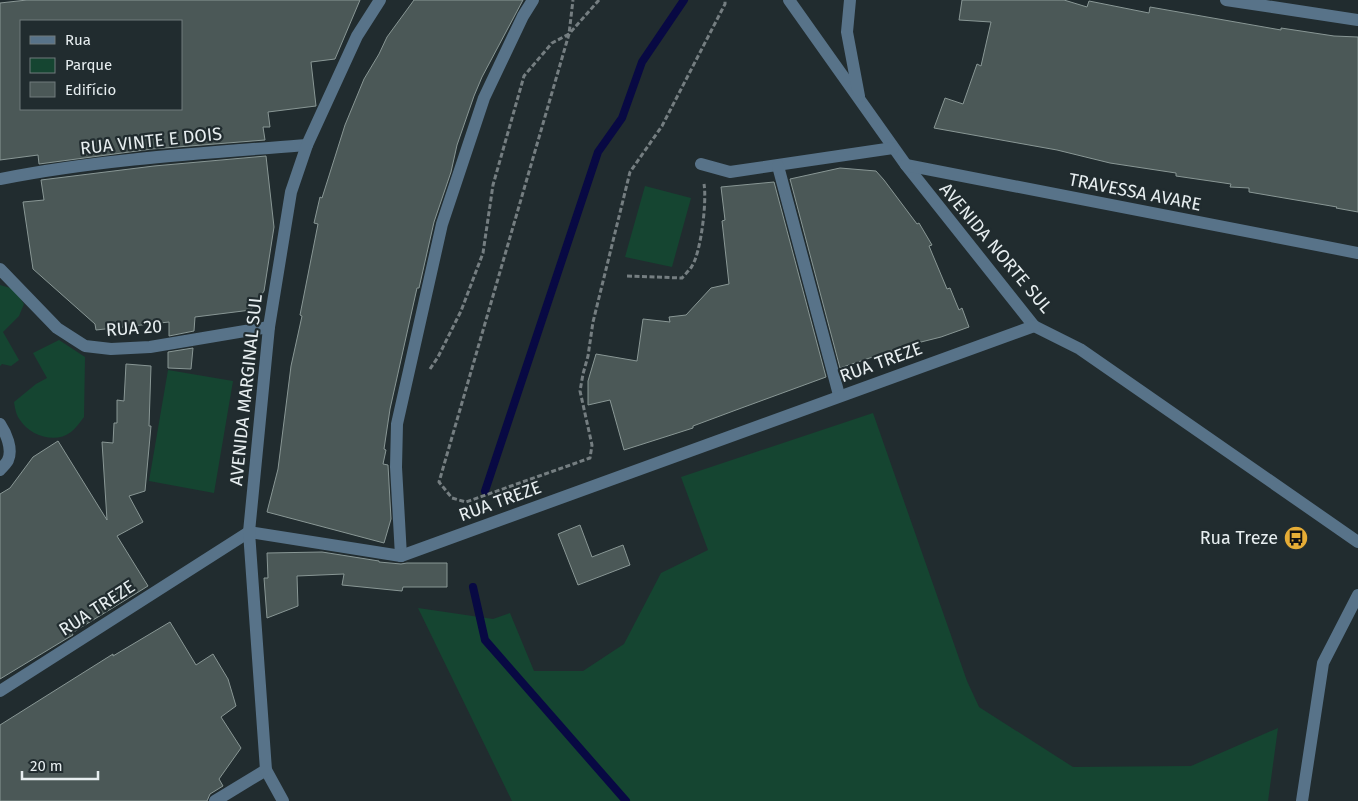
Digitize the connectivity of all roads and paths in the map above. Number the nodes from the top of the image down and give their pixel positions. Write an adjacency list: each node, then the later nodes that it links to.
1 (380, 0): 12 (street, AVENIDA MARGINAL SUL)
2 (533, 0): 29 (street)
3 (573, 0): 10 (path)
4 (599, 0): 10 (path)
5 (725, 0): 10 (path)
6 (789, 0): 11 (street, AVENIDA NORTE SUL)
7 (850, 0): 11 (street)
8 (1226, 0): 9 (street)
9 (1358, 20)
10 (568, 34): 23 (path)
11 (860, 101): 13 (street, AVENIDA NORTE SUL)
12 (307, 145): 17 (street, RUA VINTE E DOIS); 22 (street, AVENIDA MARGINAL SUL)
13 (894, 148): 15 (street); 16 (street, AVENIDA NORTE SUL)
14 (701, 164): 15 (street); 20 (path)
15 (778, 166): 24 (street)
16 (906, 166): 18 (street, TRAVESSA AVARE); 21 (street, AVENIDA NORTE SUL)
17 (0, 179)
18 (1358, 253)
19 (0, 269): 22 (street, RUA 20)
20 (627, 276)
21 (1034, 326): 24 (street, RUA TREZE); 28 (street, AVENIDA NORTE SUL)
22 (269, 327): 27 (street, AVENIDA MARGINAL SUL)
23 (428, 371)
24 (840, 396): 29 (street, RUA TREZE)
25 (0, 424): 26 (street)
26 (0, 470)
27 (249, 532): 29 (street, RUA TREZE); 31 (street, RUA TREZE); 32 (street, AVENIDA MARGINAL SUL)
28 (1358, 542)
29 (401, 556)
30 (1358, 595): 35 (street)
31 (0, 691)
32 (266, 770): 33 (street); 34 (street, AVENIDA MARGINAL SUL)
33 (215, 801)
34 (283, 801)
35 (1302, 801)

